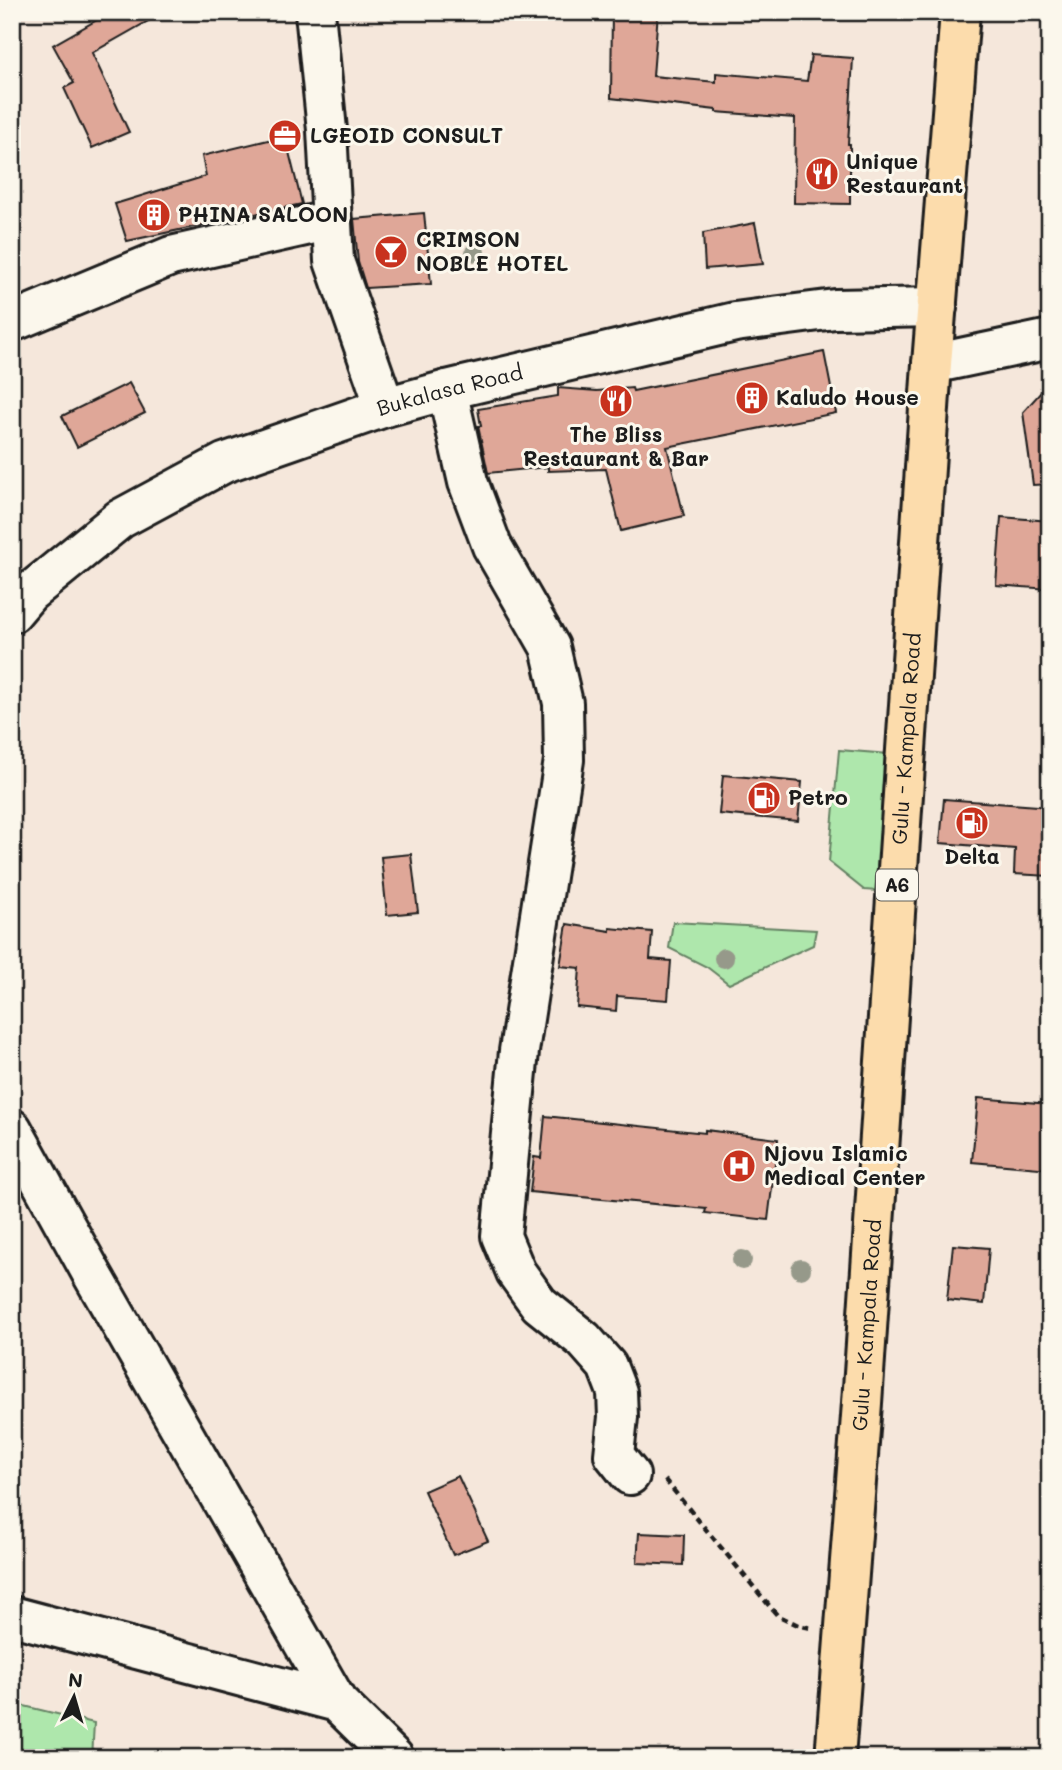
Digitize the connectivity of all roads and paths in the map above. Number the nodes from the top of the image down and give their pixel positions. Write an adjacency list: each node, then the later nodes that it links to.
1 (315, 12): 3 (street)
2 (960, 12): 4 (main road, Gulu - Kampala Road / A6)
3 (332, 220): 5 (street); 9 (street)
4 (937, 307): 7 (main road, Gulu - Kampala Road / A6); 8 (street, Bukalasa Road)
5 (12, 321)
6 (1050, 339): 7 (street)
7 (932, 364): 17 (main road, Gulu - Kampala Road / A6)
8 (447, 390): 9 (street, Bukalasa Road); 12 (street)
9 (386, 407): 10 (street, Bukalasa Road)
10 (12, 613)
11 (12, 1129): 15 (street)
12 (630, 1475): 14 (path)
13 (12, 1616): 15 (street)
14 (818, 1629)
15 (337, 1702): 16 (street)
16 (394, 1758)
17 (835, 1758)

